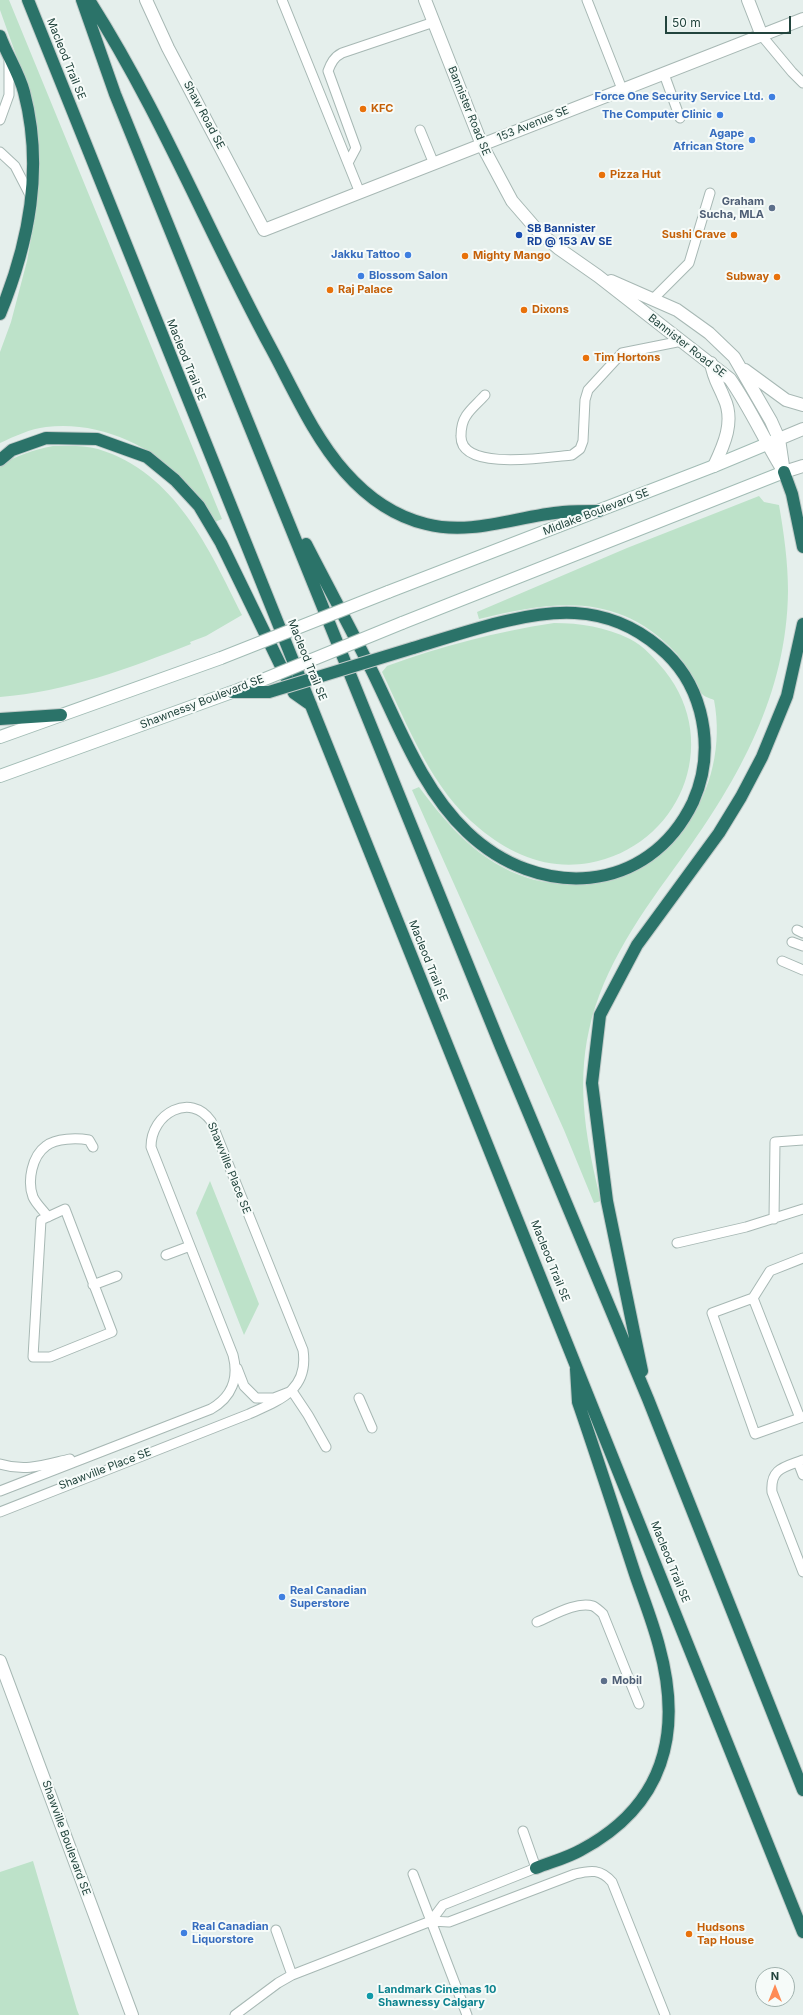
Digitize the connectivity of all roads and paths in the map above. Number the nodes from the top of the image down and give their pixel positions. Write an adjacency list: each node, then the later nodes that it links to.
1 (28, 0): 48 (highway, Macleod Trail SE)
2 (82, 0): 43 (highway)
3 (89, 0): 44 (highway)
4 (146, 0): 27 (street, Shaw Road SE)
5 (282, 0): 22 (lane)
6 (425, 0): 10 (street, Bannister Road SE)
7 (587, 0): 16 (lane)
8 (748, 0): 12 (street)
9 (803, 19): 12 (street, 153 Avenue SE)
10 (434, 22): 20 (street, Bannister Road SE); 22 (lane)
11 (0, 36): 13 (highway)
12 (762, 36): 14 (street, 153 Avenue SE); 15 (lane)
13 (9, 59): 18 (lane); 26 (highway)
14 (664, 74): 16 (street, 153 Avenue SE); 17 (lane)
15 (803, 83)
16 (622, 89): 20 (street, 153 Avenue SE)
17 (680, 118)
18 (0, 120)
19 (420, 130): 23 (lane)
20 (482, 145): 23 (street, 153 Avenue SE); 28 (street, Bannister Road SE)
21 (0, 152): 26 (lane)
22 (348, 163): 24 (lane)
23 (434, 164): 24 (street, 153 Avenue SE)
24 (360, 193): 27 (street, 153 Avenue SE)
25 (710, 193): 29 (lane)
26 (32, 200): 30 (highway)
27 (264, 230)
28 (598, 276): 29 (street, Bannister Road SE); 31 (street, Bannister Road SE)
29 (653, 299): 33 (street, Bannister Road SE)
30 (0, 314)
31 (682, 341): 32 (street, Bannister Road SE); 34 (lane)
32 (711, 363): 38 (street, Bannister Road SE); 40 (street)
33 (740, 366): 35 (street); 37 (street, Bannister Road SE)
34 (485, 395)
35 (803, 405)
36 (803, 429): 37 (street, Midlake Boulevard SE)
37 (779, 439): 38 (street, Midlake Boulevard SE); 42 (street, Bannister Road SE)
38 (767, 444): 40 (street, Midlake Boulevard SE); 42 (street, Bannister Road SE)
39 (0, 460): 48 (highway)
40 (714, 466): 44 (street, Midlake Boulevard SE)
41 (803, 466): 42 (street)
42 (784, 472): 45 (highway); 47 (street, Shawnessy Boulevard SE, bridge)
43 (273, 481): 47 (highway, bridge); 74 (highway)
44 (599, 511): 49 (street, Midlake Boulevard SE, bridge)
45 (803, 547)
46 (803, 624): 74 (highway)
47 (232, 692): 52 (street, Shawnessy Boulevard SE)
48 (311, 705): 71 (highway, Macleod Trail SE)
49 (61, 715): 50 (highway); 51 (street)
50 (0, 719)
51 (0, 737)
52 (4, 775): 53 (street)
53 (0, 786)
54 (792, 942): 55 (lane)
55 (803, 946)
56 (782, 961): 57 (lane)
57 (803, 970)
58 (803, 1140): 62 (lane)
59 (93, 1147): 61 (lane)
60 (803, 1210): 62 (lane)
61 (48, 1217): 68 (lane); 68 (lane)
62 (774, 1219): 63 (lane)
63 (677, 1243)
64 (190, 1246): 65 (lane); 70 (lane, Shawville Place SE); 72 (lane, Shawville Place SE)
65 (166, 1255)
66 (803, 1258): 69 (lane)
67 (117, 1276): 68 (lane)
68 (93, 1285)
69 (753, 1298): 75 (lane); 75 (lane)
70 (233, 1355): 72 (lane); 78 (lane, Shawville Place SE)
71 (575, 1358): 90 (highway); 94 (highway, Macleod Trail SE)
72 (292, 1391): 77 (lane); 83 (lane, Shawville Place SE)
73 (359, 1398): 76 (lane)
74 (648, 1399): 88 (highway)
75 (802, 1417)
76 (372, 1428)
77 (326, 1446)
78 (108, 1449): 80 (lane); 82 (lane, Shawville Place SE)
79 (800, 1461): 81 (lane); 84 (lane)
80 (0, 1464)
81 (803, 1475)
82 (0, 1491)
83 (0, 1512)
84 (802, 1567)
85 (537, 1622): 87 (lane)
86 (0, 1661): 96 (street, Shawville Boulevard SE)
87 (639, 1704)
88 (803, 1790)
89 (523, 1831): 90 (lane)
90 (536, 1868): 92 (lane)
91 (414, 1874): 92 (lane)
92 (431, 1921): 95 (lane); 98 (lane); 99 (lane)
93 (276, 1930): 95 (lane)
94 (803, 1932)
95 (292, 1975): 97 (lane)
96 (132, 2015)
97 (235, 2015)
98 (467, 2015)
99 (665, 2015)

